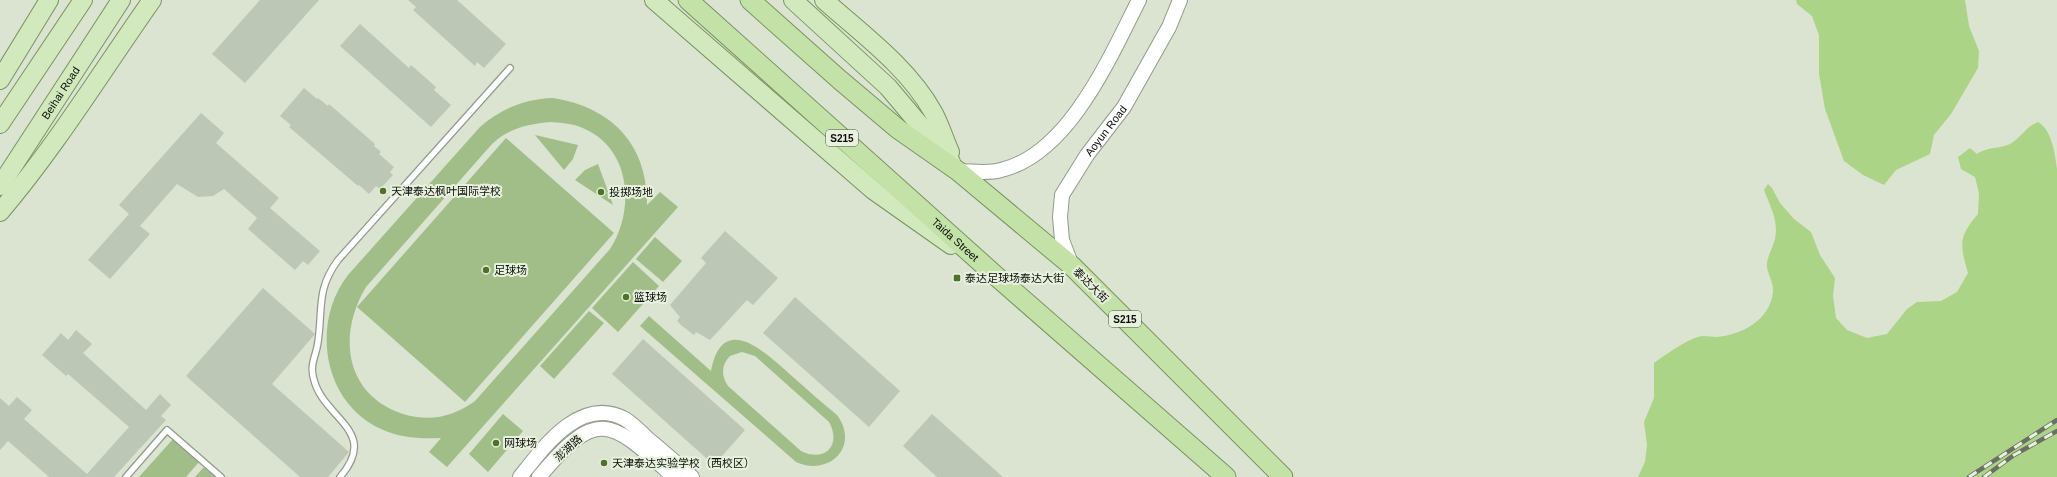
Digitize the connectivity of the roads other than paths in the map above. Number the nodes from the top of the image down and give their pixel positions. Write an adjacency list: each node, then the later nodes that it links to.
1 (49, 0): 13 (main road)
2 (84, 0): 14 (main road)
3 (121, 0): 16 (main road, Beihai Road)
4 (152, 0): 17 (main road)
5 (654, 0): 19 (main road)
6 (688, 0): 19 (highway, Taida Street / S215)
7 (750, 0): 15 (highway, S215)
8 (793, 0): 15 (main road)
9 (824, 0): 15 (main road)
10 (1139, 0): 15 (street)
11 (1180, 0): 18 (street, Aoyun Road)
12 (510, 68): 22 (lane)
13 (0, 80)
14 (0, 124)
15 (958, 171): 18 (highway, 泰达大街 / S215)
16 (0, 186)
17 (0, 212)
18 (1072, 266): 28 (highway, 泰达大街 / S215)
19 (996, 276): 27 (highway, Taida Street)
20 (126, 477): 21 (lane)
21 (221, 477)
22 (340, 477)
23 (520, 477): 26 (street, 澎湖路)
24 (539, 477): 25 (street, 澎湖路)
25 (674, 477)
26 (692, 477)
27 (1226, 477)
28 (1283, 477)

